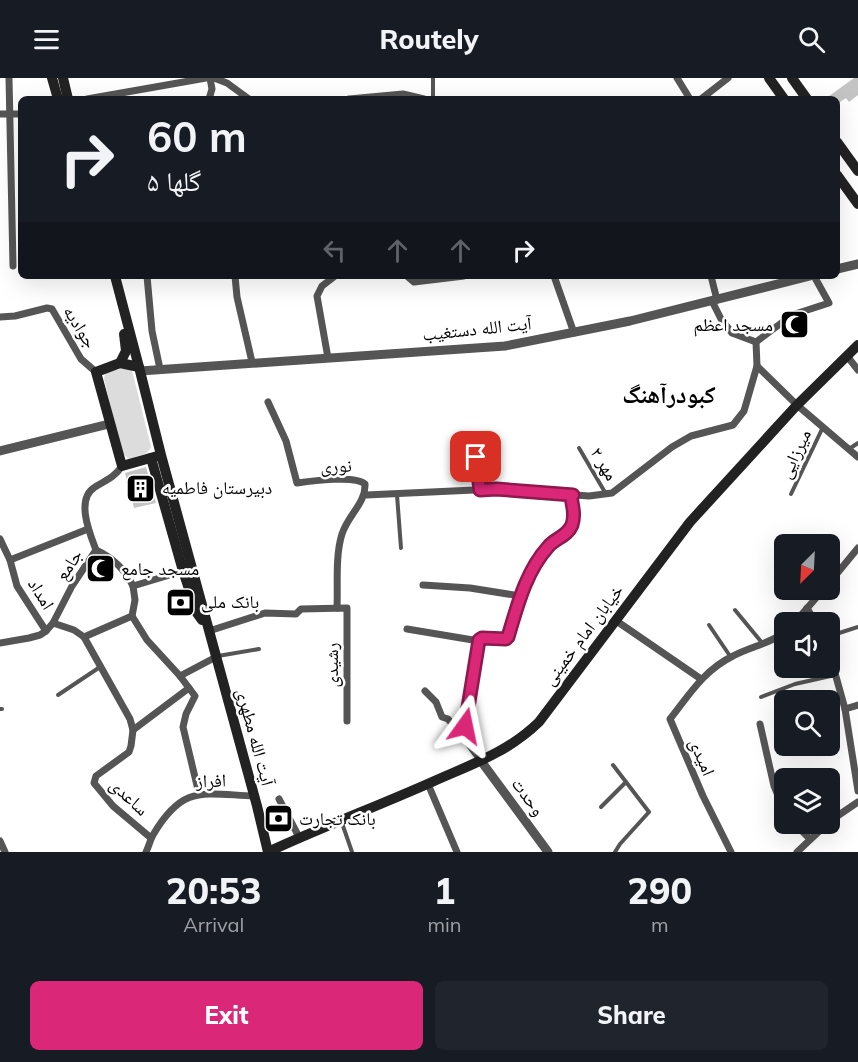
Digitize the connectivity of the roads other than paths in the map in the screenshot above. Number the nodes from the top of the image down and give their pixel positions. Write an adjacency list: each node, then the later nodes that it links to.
1 (9, 78): 23 (street)
2 (52, 78): 10 (main road)
3 (63, 78): 11 (main road)
4 (210, 78): 12 (street); 13 (street); 14 (street)
5 (433, 78): 17 (lane)
6 (677, 78): 18 (street)
7 (728, 78): 19 (street)
8 (769, 78): 20 (main road)
9 (792, 78): 21 (main road)
10 (57, 96)
11 (67, 96)
12 (105, 96)
13 (210, 96)
14 (245, 96)
15 (381, 96): 16 (street)
16 (411, 96)
17 (433, 96)
18 (688, 96)
19 (705, 96)
20 (782, 96)
21 (805, 96)
22 (0, 114): 23 (street)
23 (10, 114): 24 (street); 30 (street)
24 (18, 114)
25 (840, 146): 26 (main road)
26 (858, 171)
27 (840, 179): 28 (main road)
28 (858, 204)
29 (858, 264): 31 (street)
30 (13, 266)
31 (840, 268)
32 (109, 279): 51 (main road)
33 (116, 279): 53 (main road)
34 (147, 279): 54 (street)
35 (235, 279): 50 (street)
36 (331, 279): 49 (street)
37 (410, 279): 38 (street)
38 (439, 279)
39 (555, 279): 45 (street)
40 (711, 279): 43 (street)
41 (797, 279): 43 (street, آیت الله دستغیب)
42 (811, 279): 46 (street)
43 (714, 300): 45 (street, آیت الله دستغیب); 46 (street)
44 (0, 316): 56 (street, جوادیه)
45 (574, 333): 49 (street, آیت الله دستغیب)
46 (756, 342): 52 (street)
47 (858, 345): 48 (main road, خیابان امام خمینی)
48 (847, 356): 55 (street); 58 (main road, خیابان امام خمینی)
49 (328, 358): 50 (street, آیت الله دستغیب)
50 (252, 362): 54 (street, آیت الله دستغیب)
51 (120, 363): 53 (main road); 56 (main road)
52 (757, 366): 58 (street); 74 (street)
53 (140, 369): 54 (street, آیت الله دستغیب); 66 (main road)
54 (160, 369)
55 (858, 370)
56 (96, 372): 59 (main road)
57 (268, 402): 72 (street, نوری)
58 (797, 405): 60 (street); 93 (main road, خیابان امام خمینی)
59 (109, 424): 65 (street); 68 (main road)
60 (823, 426): 64 (street); 71 (lane, میرزایی)
61 (473, 440): 69 (lane)
62 (858, 442): 64 (lane)
63 (579, 448): 74 (lane, مهر ۲)
64 (849, 449): 67 (street)
65 (0, 451)
66 (156, 457): 68 (main road); 82 (main road, آیت الله مطهری); 99 (main road, آیت الله مطهری)
67 (858, 457)
68 (122, 466): 75 (street, جامع)
69 (480, 490): 70 (street); 73 (street)
70 (397, 494): 72 (street); 77 (lane)
71 (792, 494)
72 (366, 495): 87 (street, نوری)
73 (573, 495): 74 (street); 85 (street)
74 (606, 495)
75 (88, 529): 79 (street, جامع); 80 (street)
76 (0, 539): 80 (street, امداد)
77 (401, 548)
78 (858, 548): 81 (street)
79 (96, 550): 84 (street); 94 (street, جامع)
80 (10, 560): 98 (street, امداد)
81 (840, 570)
82 (183, 571): 84 (street); 99 (main road, آیت الله مطهری)
83 (423, 585): 85 (street)
84 (133, 586): 92 (street)
85 (520, 596): 103 (street)
86 (814, 600): 88 (street)
87 (337, 608): 99 (street); 120 (street, رشیدی)
88 (807, 608): 90 (street); 91 (street)
89 (735, 610): 105 (lane)
90 (804, 612)
91 (809, 612)
92 (132, 616): 101 (street); 110 (street)
93 (615, 620): 113 (street); 124 (main road, خیابان امام خمینی)
94 (53, 623): 98 (street, جامع); 101 (street)
95 (709, 625): 108 (lane)
96 (858, 627): 100 (lane)
97 (407, 629): 103 (street)
98 (46, 631): 104 (street)
99 (209, 631): 107 (main road, آیت الله مطهری)
100 (840, 633)
101 (84, 637): 109 (street)
102 (774, 638): 105 (street)
103 (479, 640): 123 (street)
104 (0, 643)
105 (763, 644): 108 (street)
106 (259, 649): 107 (lane)
107 (216, 657): 110 (street); 131 (main road, آیت الله مطهری)
108 (730, 657): 113 (street)
109 (100, 667): 116 (lane); 122 (street)
110 (180, 676): 114 (street)
111 (822, 678): 117 (lane)
112 (837, 678): 119 (street)
113 (701, 679): 150 (street, امیدی)
114 (189, 688): 122 (street); 130 (street)
115 (425, 691): 123 (street)
116 (58, 695)
117 (761, 697)
118 (858, 705): 119 (street)
119 (845, 710): 129 (street)
120 (347, 721)
121 (760, 724): 128 (street)
122 (133, 730): 140 (street, ساعدی)
123 (462, 735): 124 (street)
124 (481, 761): 127 (main road, خیابان امام خمینی); 148 (street, وحدت)
125 (613, 765): 126 (lane)
126 (626, 782): 134 (lane); 149 (lane)
127 (428, 784): 136 (main road, خیابان امام خمینی); 147 (street)
128 (774, 786)
129 (858, 791)
130 (199, 794): 131 (street, افراز); 140 (street, افراز)
131 (254, 796): 145 (main road, آیت الله مطهری)
132 (279, 800): 139 (street)
133 (858, 802): 135 (street)
134 (601, 807)
135 (840, 814)
136 (340, 819): 139 (main road, خیابان امام خمینی); 146 (lane)
137 (805, 834): 141 (street)
138 (815, 834): 141 (street)
139 (298, 837): 145 (main road, خیابان امام خمینی)
140 (151, 838): 144 (street, افراز)
141 (810, 839): 151 (street)
142 (0, 841): 143 (street)
143 (5, 852)
144 (146, 852)
145 (268, 852)
146 (352, 852)
147 (457, 852)
148 (548, 852)
149 (615, 852)
150 (730, 852)
151 (797, 852)

